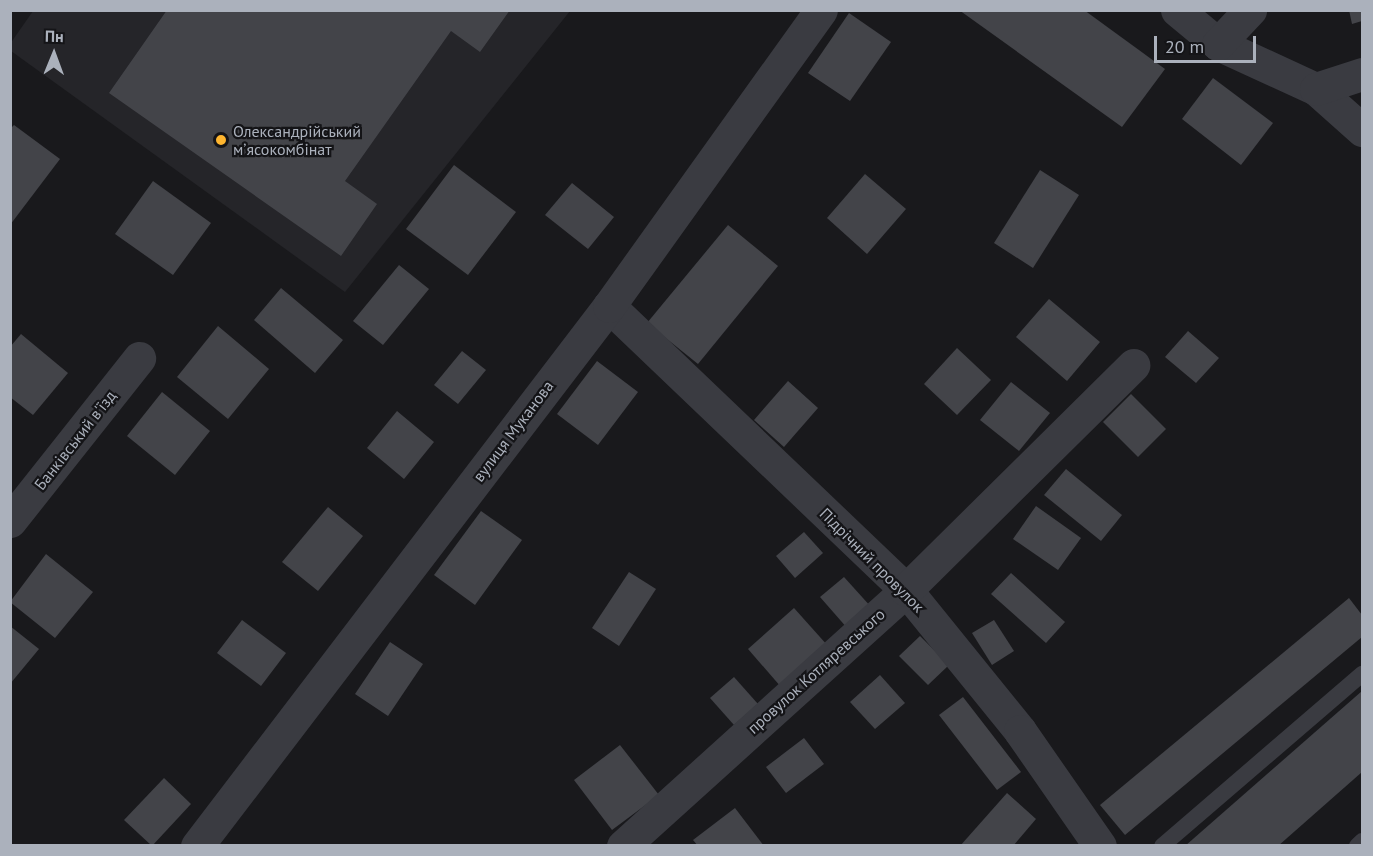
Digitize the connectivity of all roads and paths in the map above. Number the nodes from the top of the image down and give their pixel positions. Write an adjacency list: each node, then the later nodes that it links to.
1 (821, 10): 8 (street, вулиця Муканова)
2 (1177, 10): 4 (street)
3 (1250, 10): 4 (street)
4 (1218, 44): 6 (street)
5 (1362, 74): 6 (street)
6 (1316, 89): 7 (street)
7 (1362, 130)
8 (609, 306): 12 (street, Підрічний провулок); 15 (street, вулиця Муканова)
9 (139, 358): 11 (street, Банківський в'їзд)
10 (1133, 365): 12 (street, провулок Котляревського)
11 (10, 521)
12 (906, 590): 16 (street, провулок Котляревського); 17 (street, Підрічний провулок)
13 (1362, 674): 18 (lane)
14 (1362, 841): 19 (lane)
15 (197, 846)
16 (623, 846)
17 (1100, 846)
18 (1162, 846)
19 (1357, 846)

